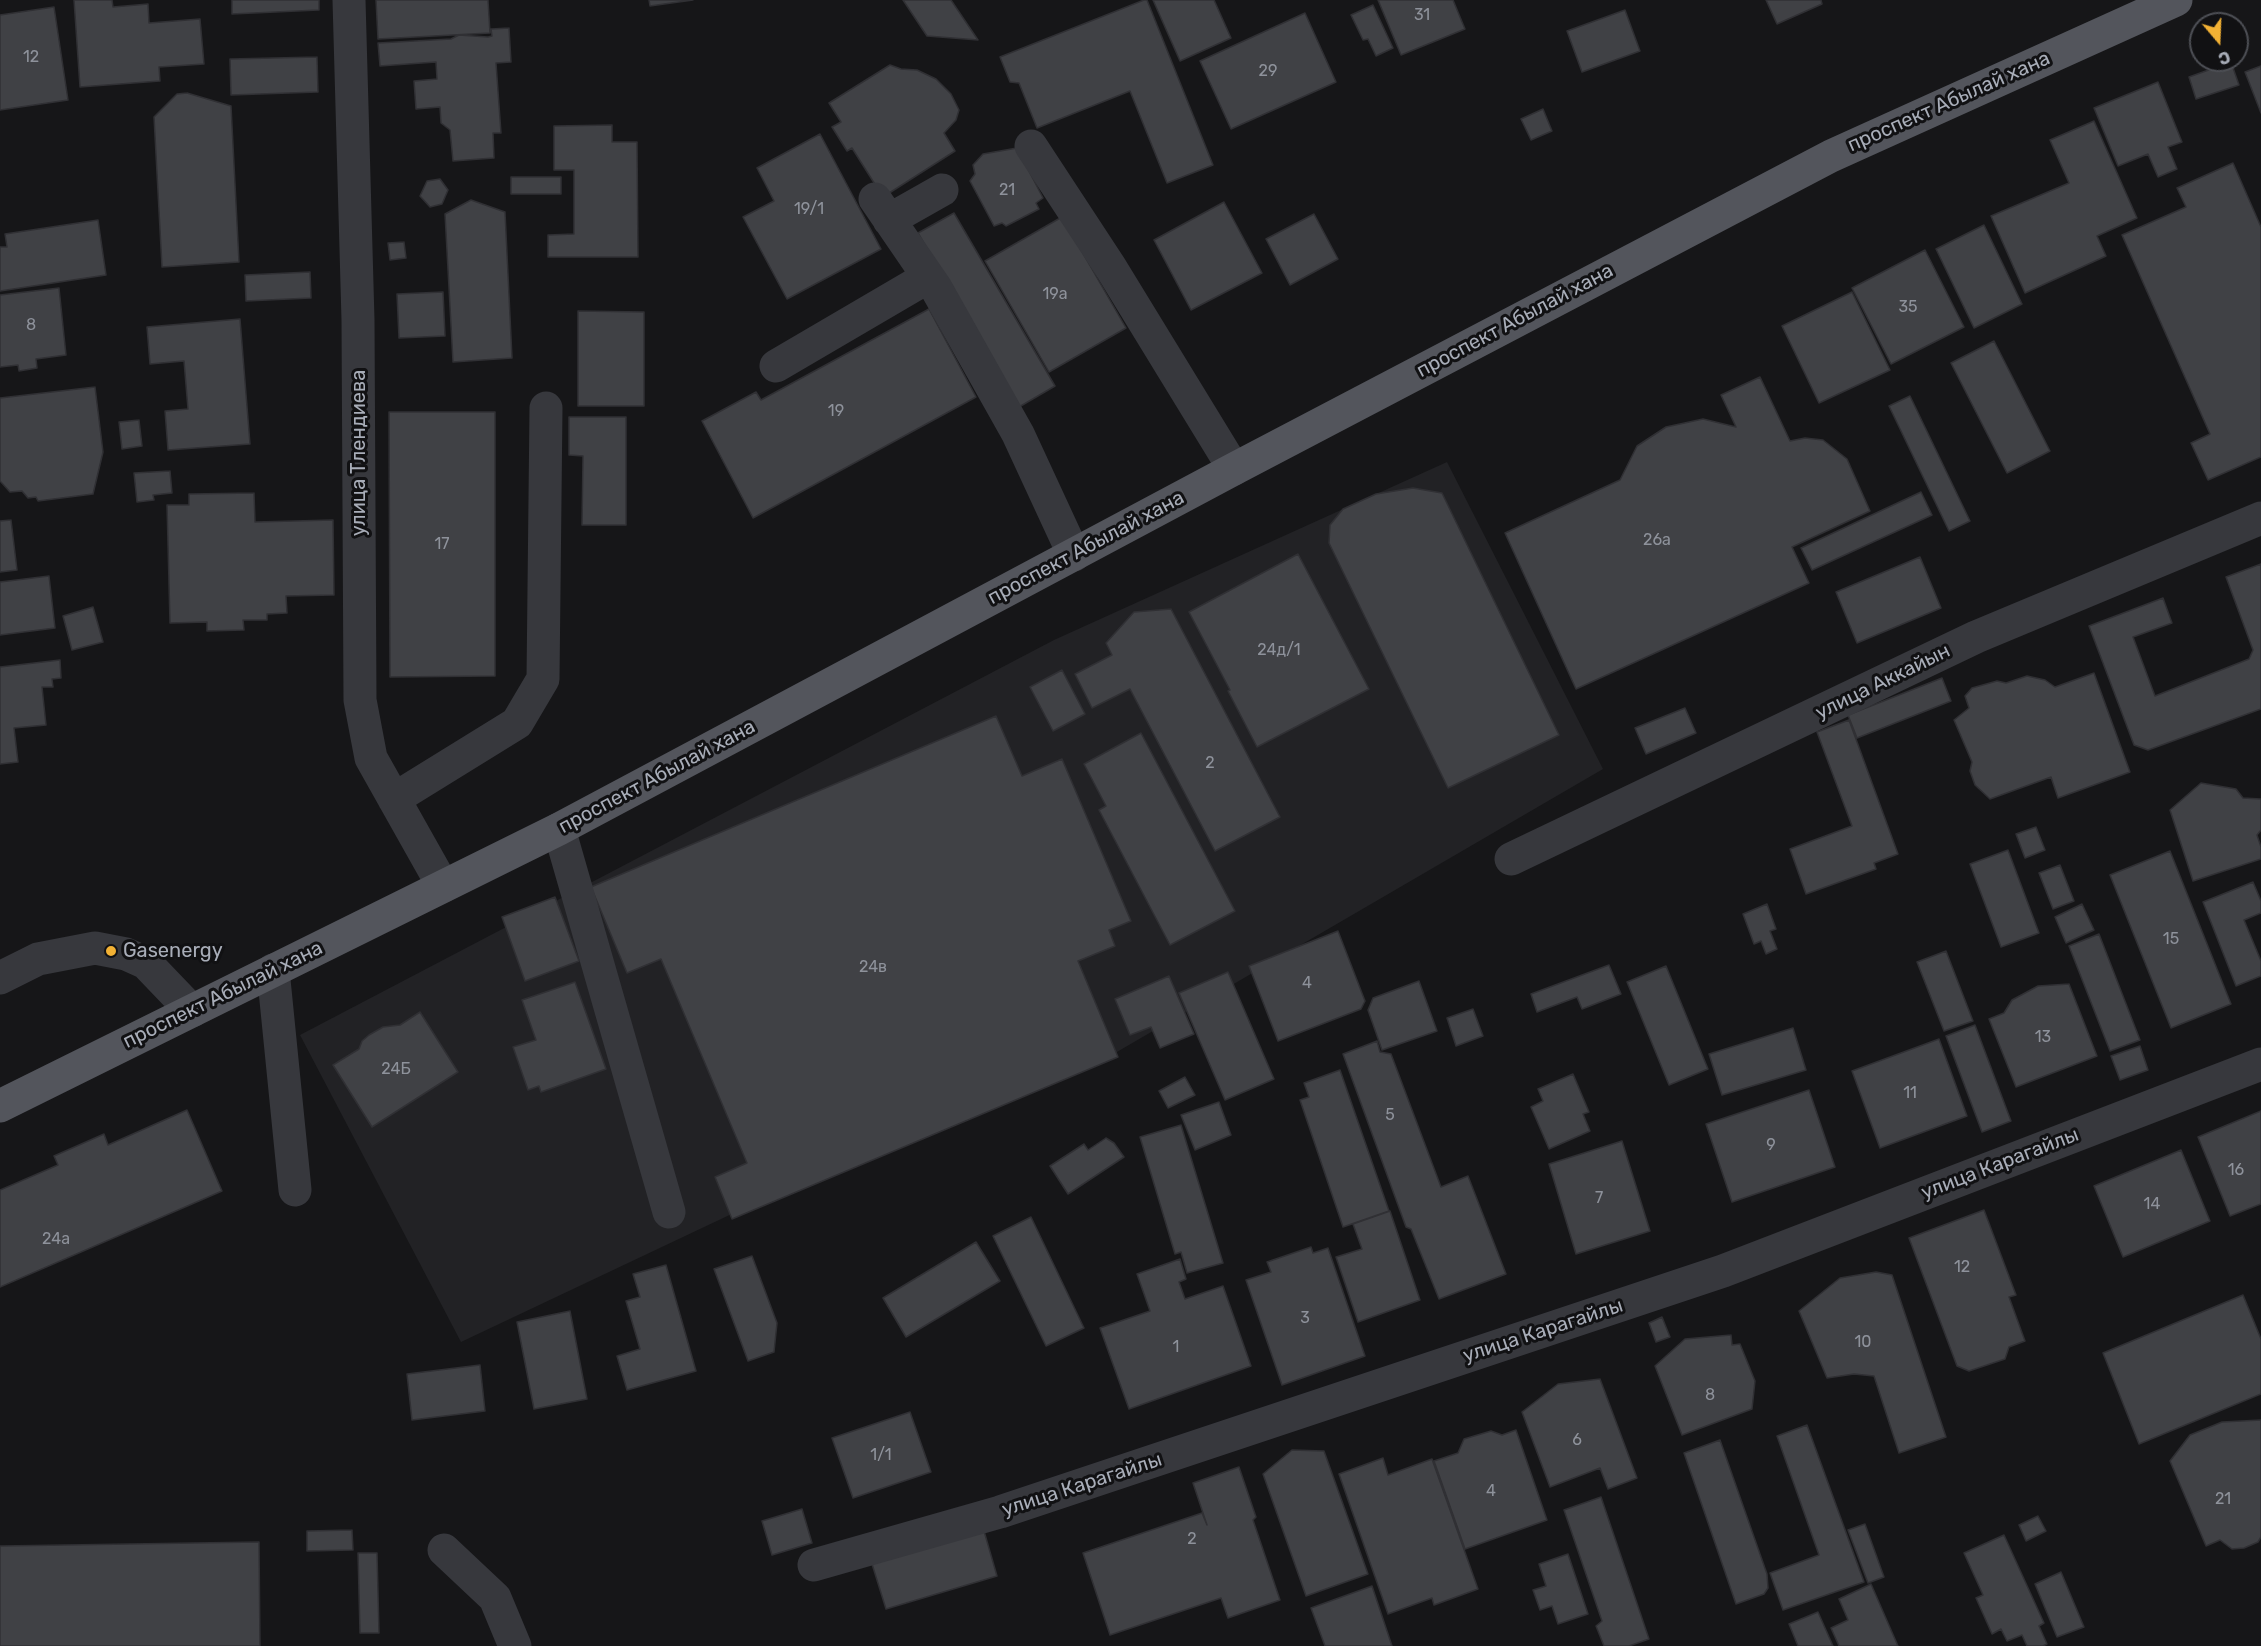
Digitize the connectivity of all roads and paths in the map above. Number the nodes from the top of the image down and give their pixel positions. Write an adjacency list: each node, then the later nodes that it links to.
1 (349, 0): 11 (street, улица Тлендиева)
2 (2176, 0): 8 (main road, проспект Абылай хана)
3 (1031, 146): 8 (street)
4 (942, 190): 5 (street)
5 (928, 277): 6 (street); 10 (street)
6 (776, 366)
7 (546, 408): 11 (street)
8 (1234, 469): 10 (main road, проспект Абылай хана)
9 (2261, 518): 13 (street, улица Аккайын)
10 (1074, 555): 12 (main road, проспект Абылай хана)
11 (394, 799): 14 (street, улица Тлендиева)
12 (559, 829): 14 (main road, проспект Абылай хана); 21 (street)
13 (1511, 859)
14 (443, 886): 15 (main road, проспект Абылай хана)
15 (273, 970): 17 (main road, проспект Абылай хана); 20 (street)
16 (0, 978): 17 (street)
17 (192, 1011): 19 (main road, проспект Абылай хана)
18 (2261, 1064): 23 (street, улица Карагайлы)
19 (0, 1106)
20 (295, 1190)
21 (669, 1212)
22 (444, 1550): 24 (street)
23 (814, 1565)
24 (514, 1646)

